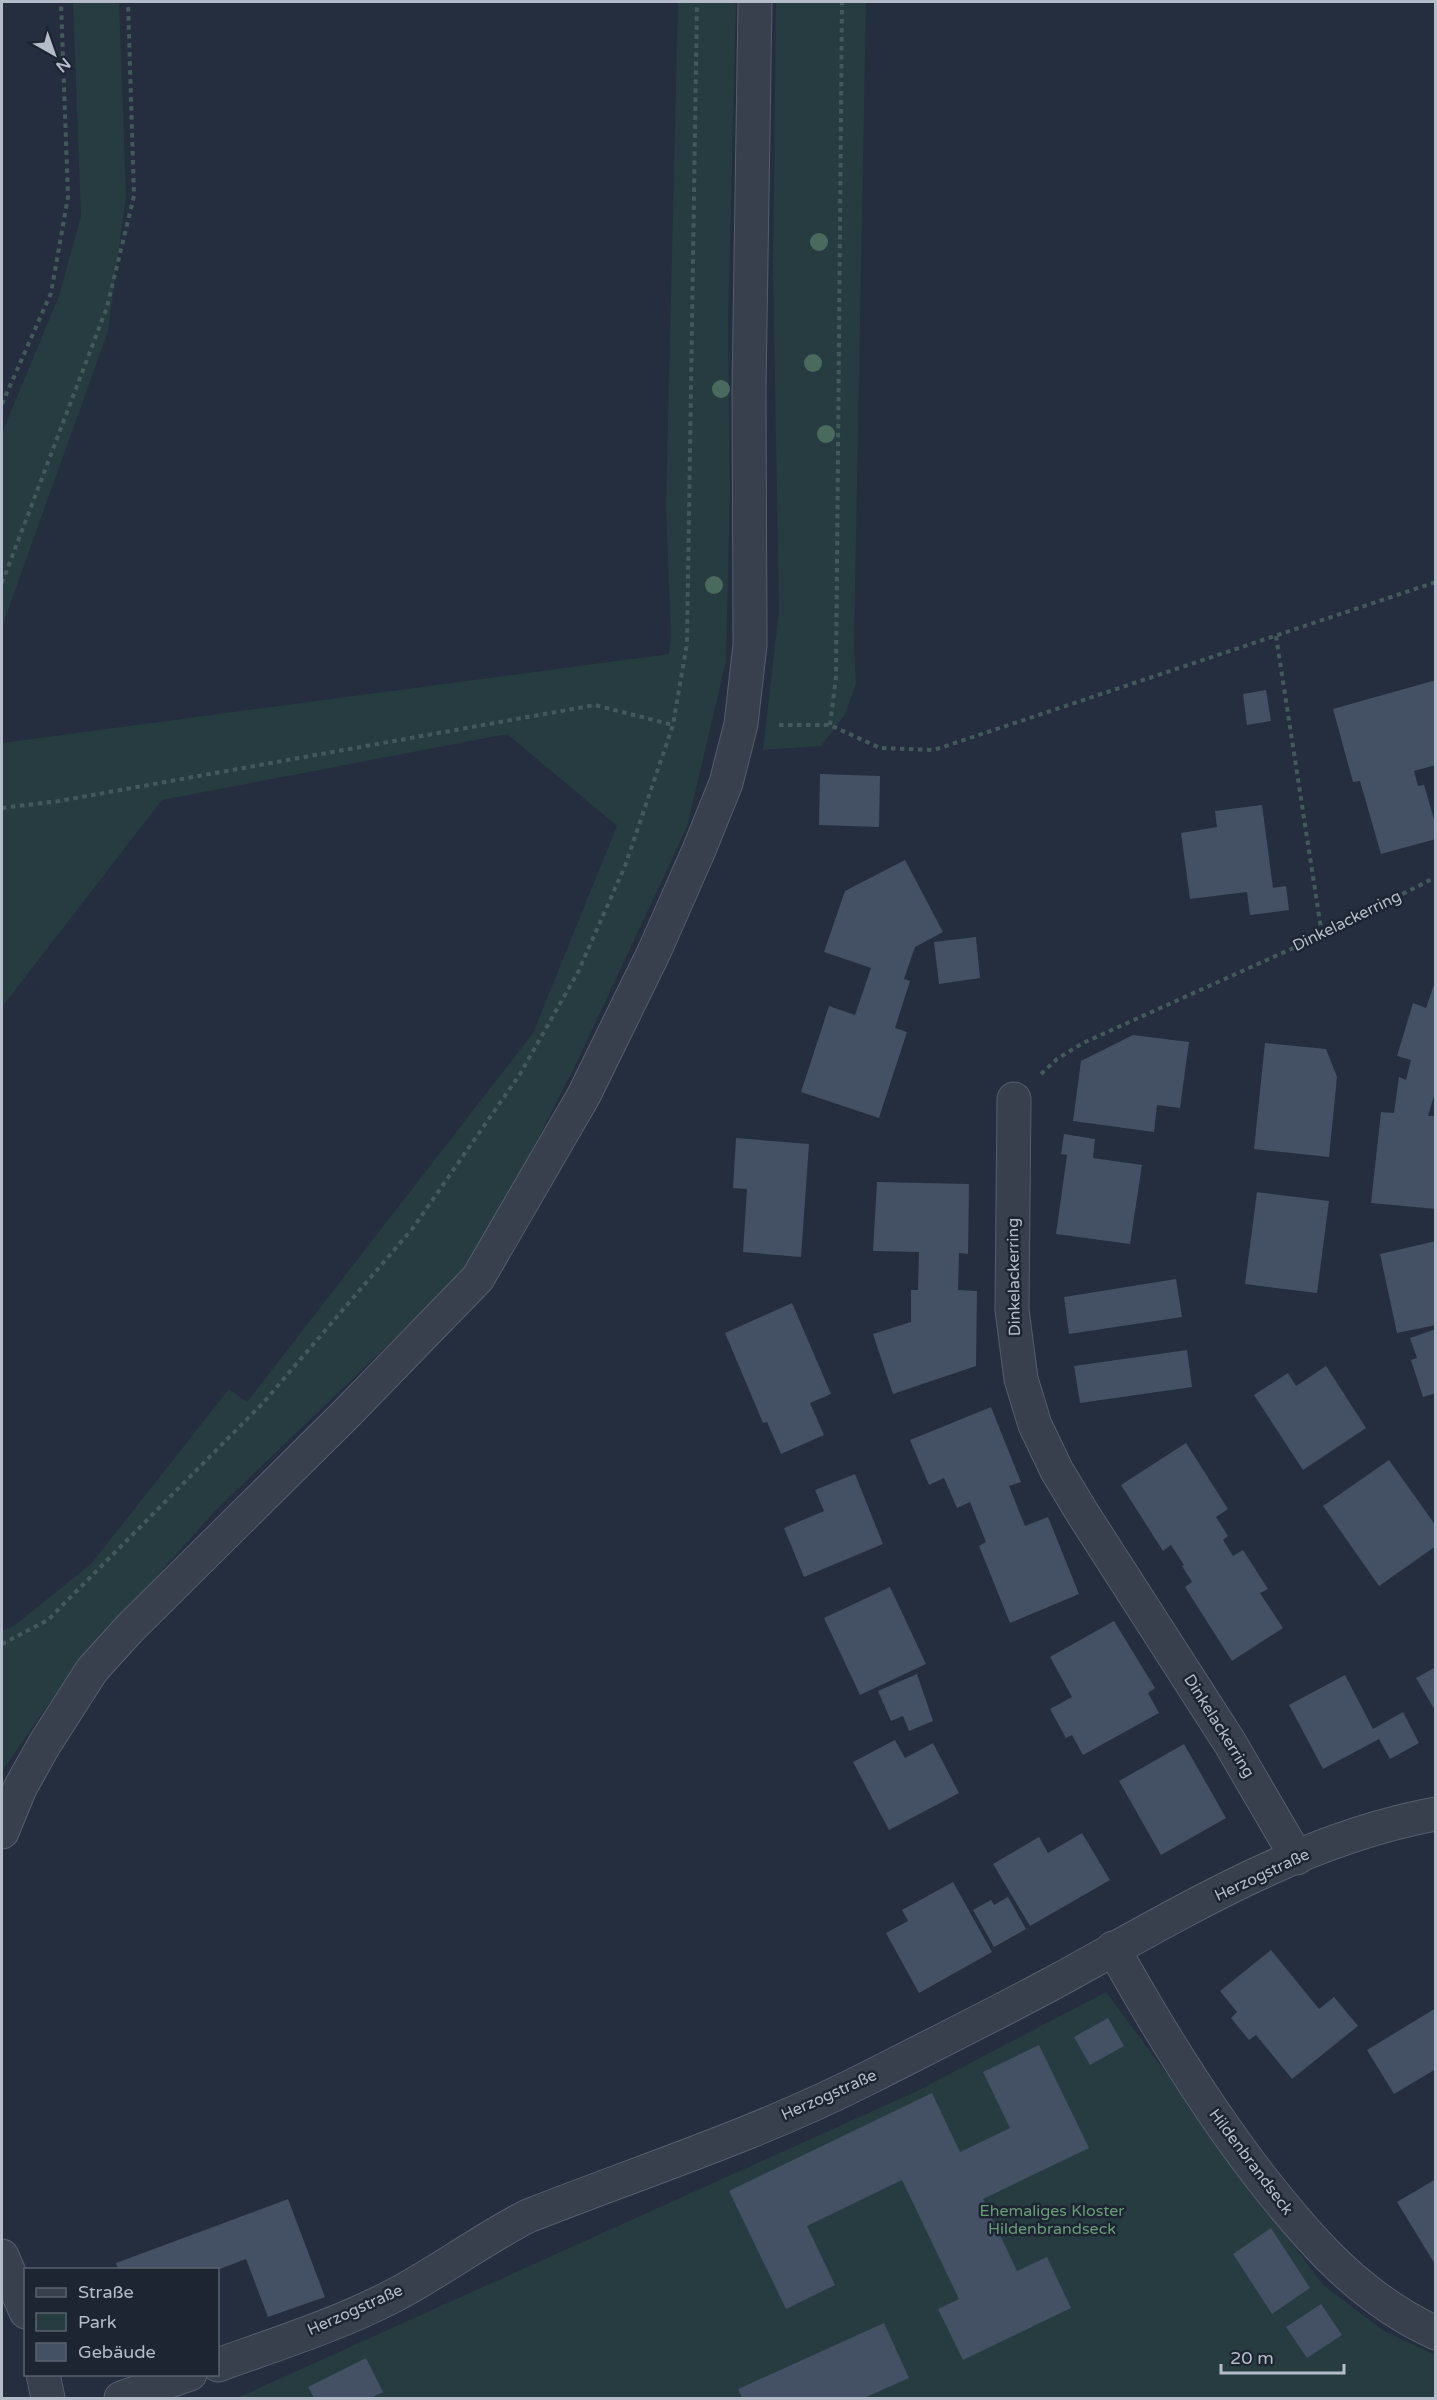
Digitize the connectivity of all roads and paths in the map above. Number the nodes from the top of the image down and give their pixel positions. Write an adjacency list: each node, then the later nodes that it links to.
1 (61, 2): 6 (path)
2 (128, 2): 8 (path)
3 (698, 2): 11 (path)
4 (755, 2): 10 (street)
5 (842, 2): 12 (path)
6 (2, 404)
7 (1436, 582): 9 (path)
8 (2, 583)
9 (1276, 636): 12 (path); 15 (path)
10 (741, 724): 12 (path); 19 (street)
11 (673, 725): 13 (path); 17 (path)
12 (830, 725)
13 (2, 808)
14 (1436, 877): 15 (path, Dinkelackerring)
15 (1322, 934): 16 (path, Dinkelackerring)
16 (1014, 1099): 20 (street, Dinkelackerring)
17 (2, 1644)
18 (1436, 1814): 20 (street, Herzogstraße)
19 (2, 1833)
20 (1297, 1857): 21 (street, Herzogstraße)
21 (1113, 1948): 24 (street, Hildenbrandseck); 25 (street, Herzogstraße)
22 (2, 2256): 23 (street)
23 (24, 2307)
24 (1436, 2333)
25 (219, 2365)
26 (43, 2376): 28 (street)
27 (184, 2376): 29 (street)
28 (48, 2398)
29 (121, 2398)

